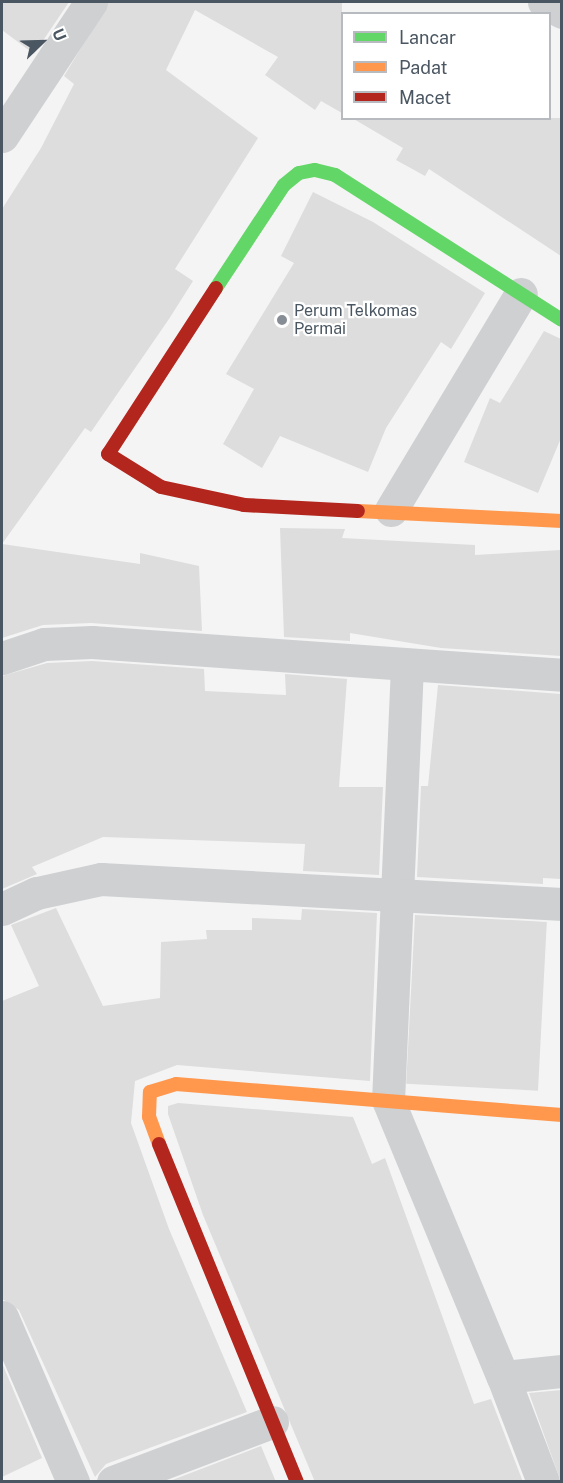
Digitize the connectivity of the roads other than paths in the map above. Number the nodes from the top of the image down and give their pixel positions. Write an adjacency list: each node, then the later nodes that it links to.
1 (91, 2): 4 (street)
2 (544, 2): 3 (street)
3 (561, 12)
4 (2, 136)
5 (521, 294): 6 (street); 7 (street); 7 (street)
6 (561, 320)
7 (391, 510): 8 (street)
8 (561, 522)
9 (2, 658): 10 (street)
10 (407, 666): 11 (street); 12 (street)
11 (561, 675)
12 (396, 893): 13 (street); 14 (street); 15 (street)
13 (561, 904)
14 (2, 909)
15 (388, 1100): 16 (street); 19 (street); 20 (street)
16 (561, 1115)
17 (2, 1317): 21 (street)
18 (561, 1371): 19 (street)
19 (503, 1377): 24 (street)
20 (272, 1422): 22 (street); 23 (street)
21 (73, 1482)
22 (113, 1482)
23 (297, 1482)
24 (543, 1482)

